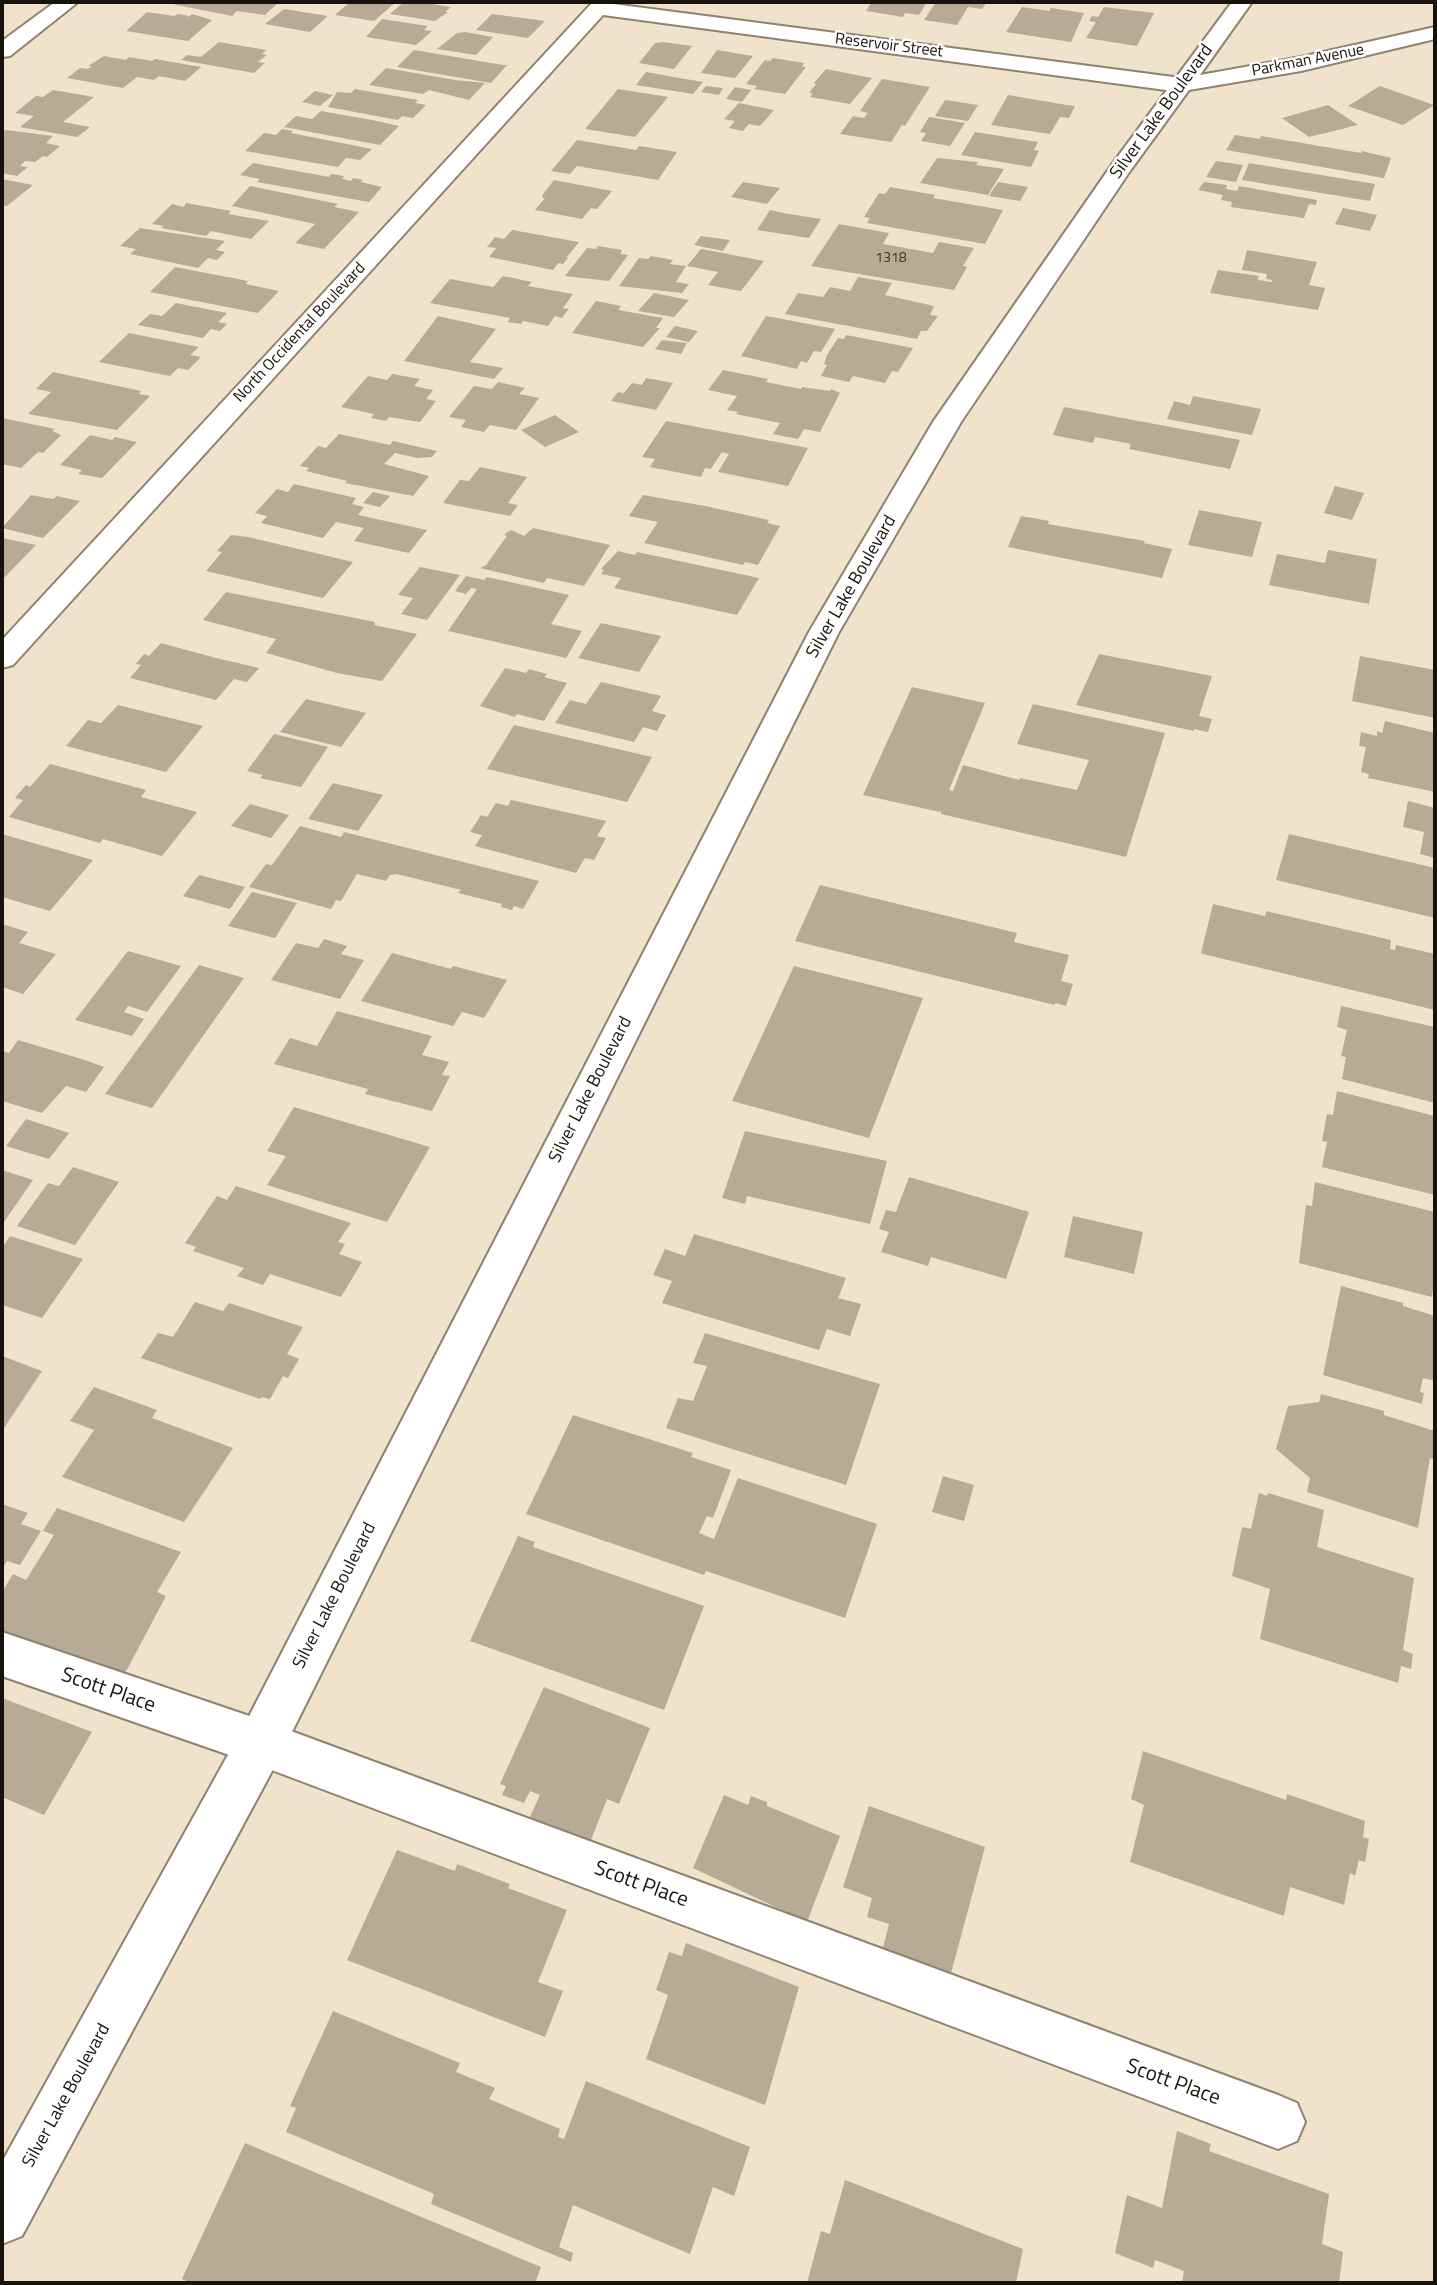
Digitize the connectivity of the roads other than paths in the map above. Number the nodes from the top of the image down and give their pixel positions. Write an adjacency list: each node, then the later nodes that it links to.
1 (68, 2): 5 (main road)
2 (1242, 2): 6 (main road, Silver Lake Boulevard)
3 (598, 5): 6 (main road, Reservoir Street); 7 (main road, North Occidental Boulevard)
4 (1435, 33): 6 (main road, Parkman Avenue)
5 (2, 51)
6 (1181, 85): 9 (main road, Silver Lake Boulevard)
7 (2, 658)
8 (2, 1654): 9 (main road, Scott Place)
9 (261, 1743): 10 (main road, Scott Place); 11 (main road, Silver Lake Boulevard)
10 (1279, 2122)
11 (2, 2216)

